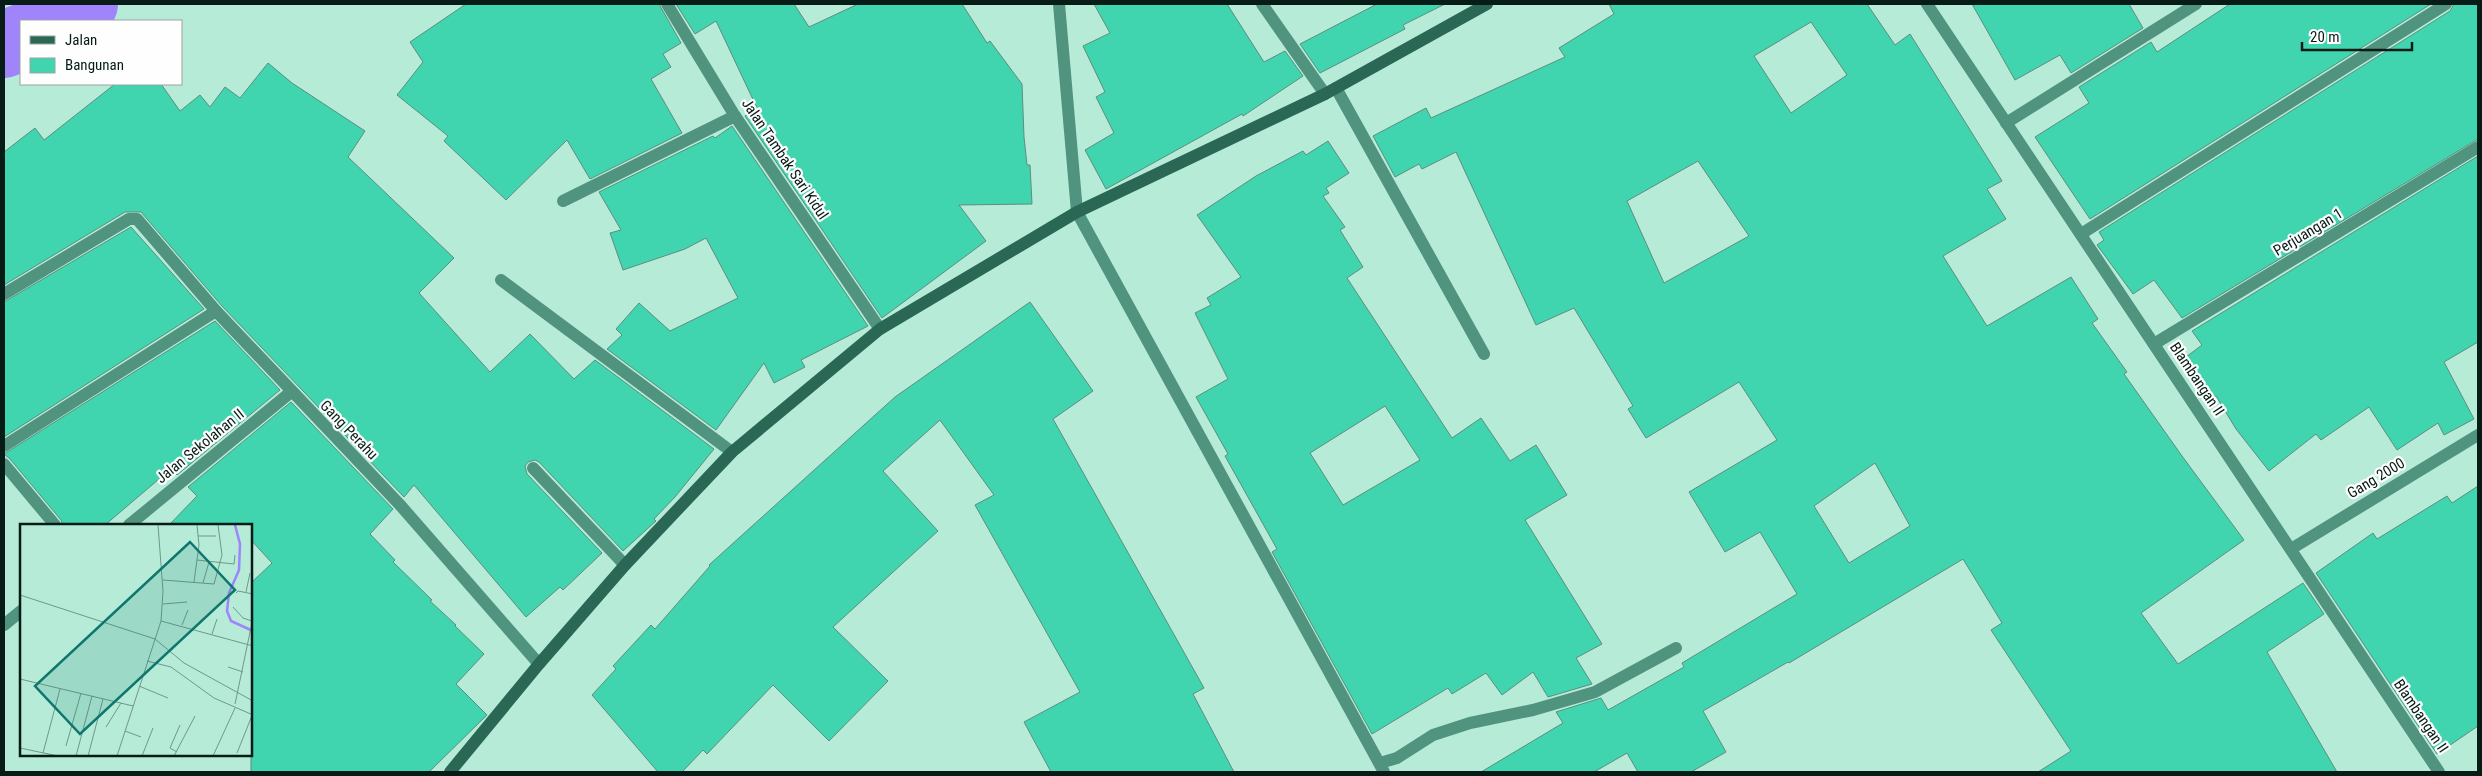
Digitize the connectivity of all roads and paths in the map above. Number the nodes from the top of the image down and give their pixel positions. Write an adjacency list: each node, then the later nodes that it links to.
1 (667, 4): 10 (street, Jalan Tambak Sari Kidul)
2 (1059, 4): 14 (street)
3 (1262, 4): 9 (street)
4 (1487, 4): 8 (street)
5 (1927, 4): 11 (street, Blambangan II)
6 (2196, 4): 11 (street)
7 (2446, 4): 15 (street)
8 (1336, 88): 9 (street); 21 (street)
9 (1325, 94): 14 (street)
10 (735, 116): 13 (street); 19 (street, Jalan Tambak Sari Kidul)
11 (2006, 123): 15 (street, Blambangan II)
12 (2478, 147): 20 (street, Perjuangan 1)
13 (563, 201)
14 (1077, 212): 19 (street); 36 (street)
15 (2081, 234): 20 (street, Blambangan II)
16 (501, 280): 25 (street)
17 (4, 294): 18 (street, Gang Perahu)
18 (216, 311): 22 (street, Gang Perahu); 24 (street)
19 (880, 329): 25 (street)
20 (2154, 344): 30 (street, Blambangan II)
21 (1484, 354)
22 (291, 392): 29 (street, Jalan Sekolahan II); 35 (street, Gang Perahu)
23 (2478, 435): 30 (street, Gang 2000)
24 (4, 446)
25 (732, 452): 31 (street)
26 (4, 464): 28 (street)
27 (533, 468): 31 (street)
28 (54, 524)
29 (131, 524)
30 (2291, 549): 38 (street, Blambangan II)
31 (625, 565): 35 (street)
32 (20, 613): 33 (street)
33 (4, 625)
34 (1676, 648): 36 (street)
35 (539, 664): 37 (street)
36 (1382, 768)
37 (450, 772)
38 (2439, 772)

